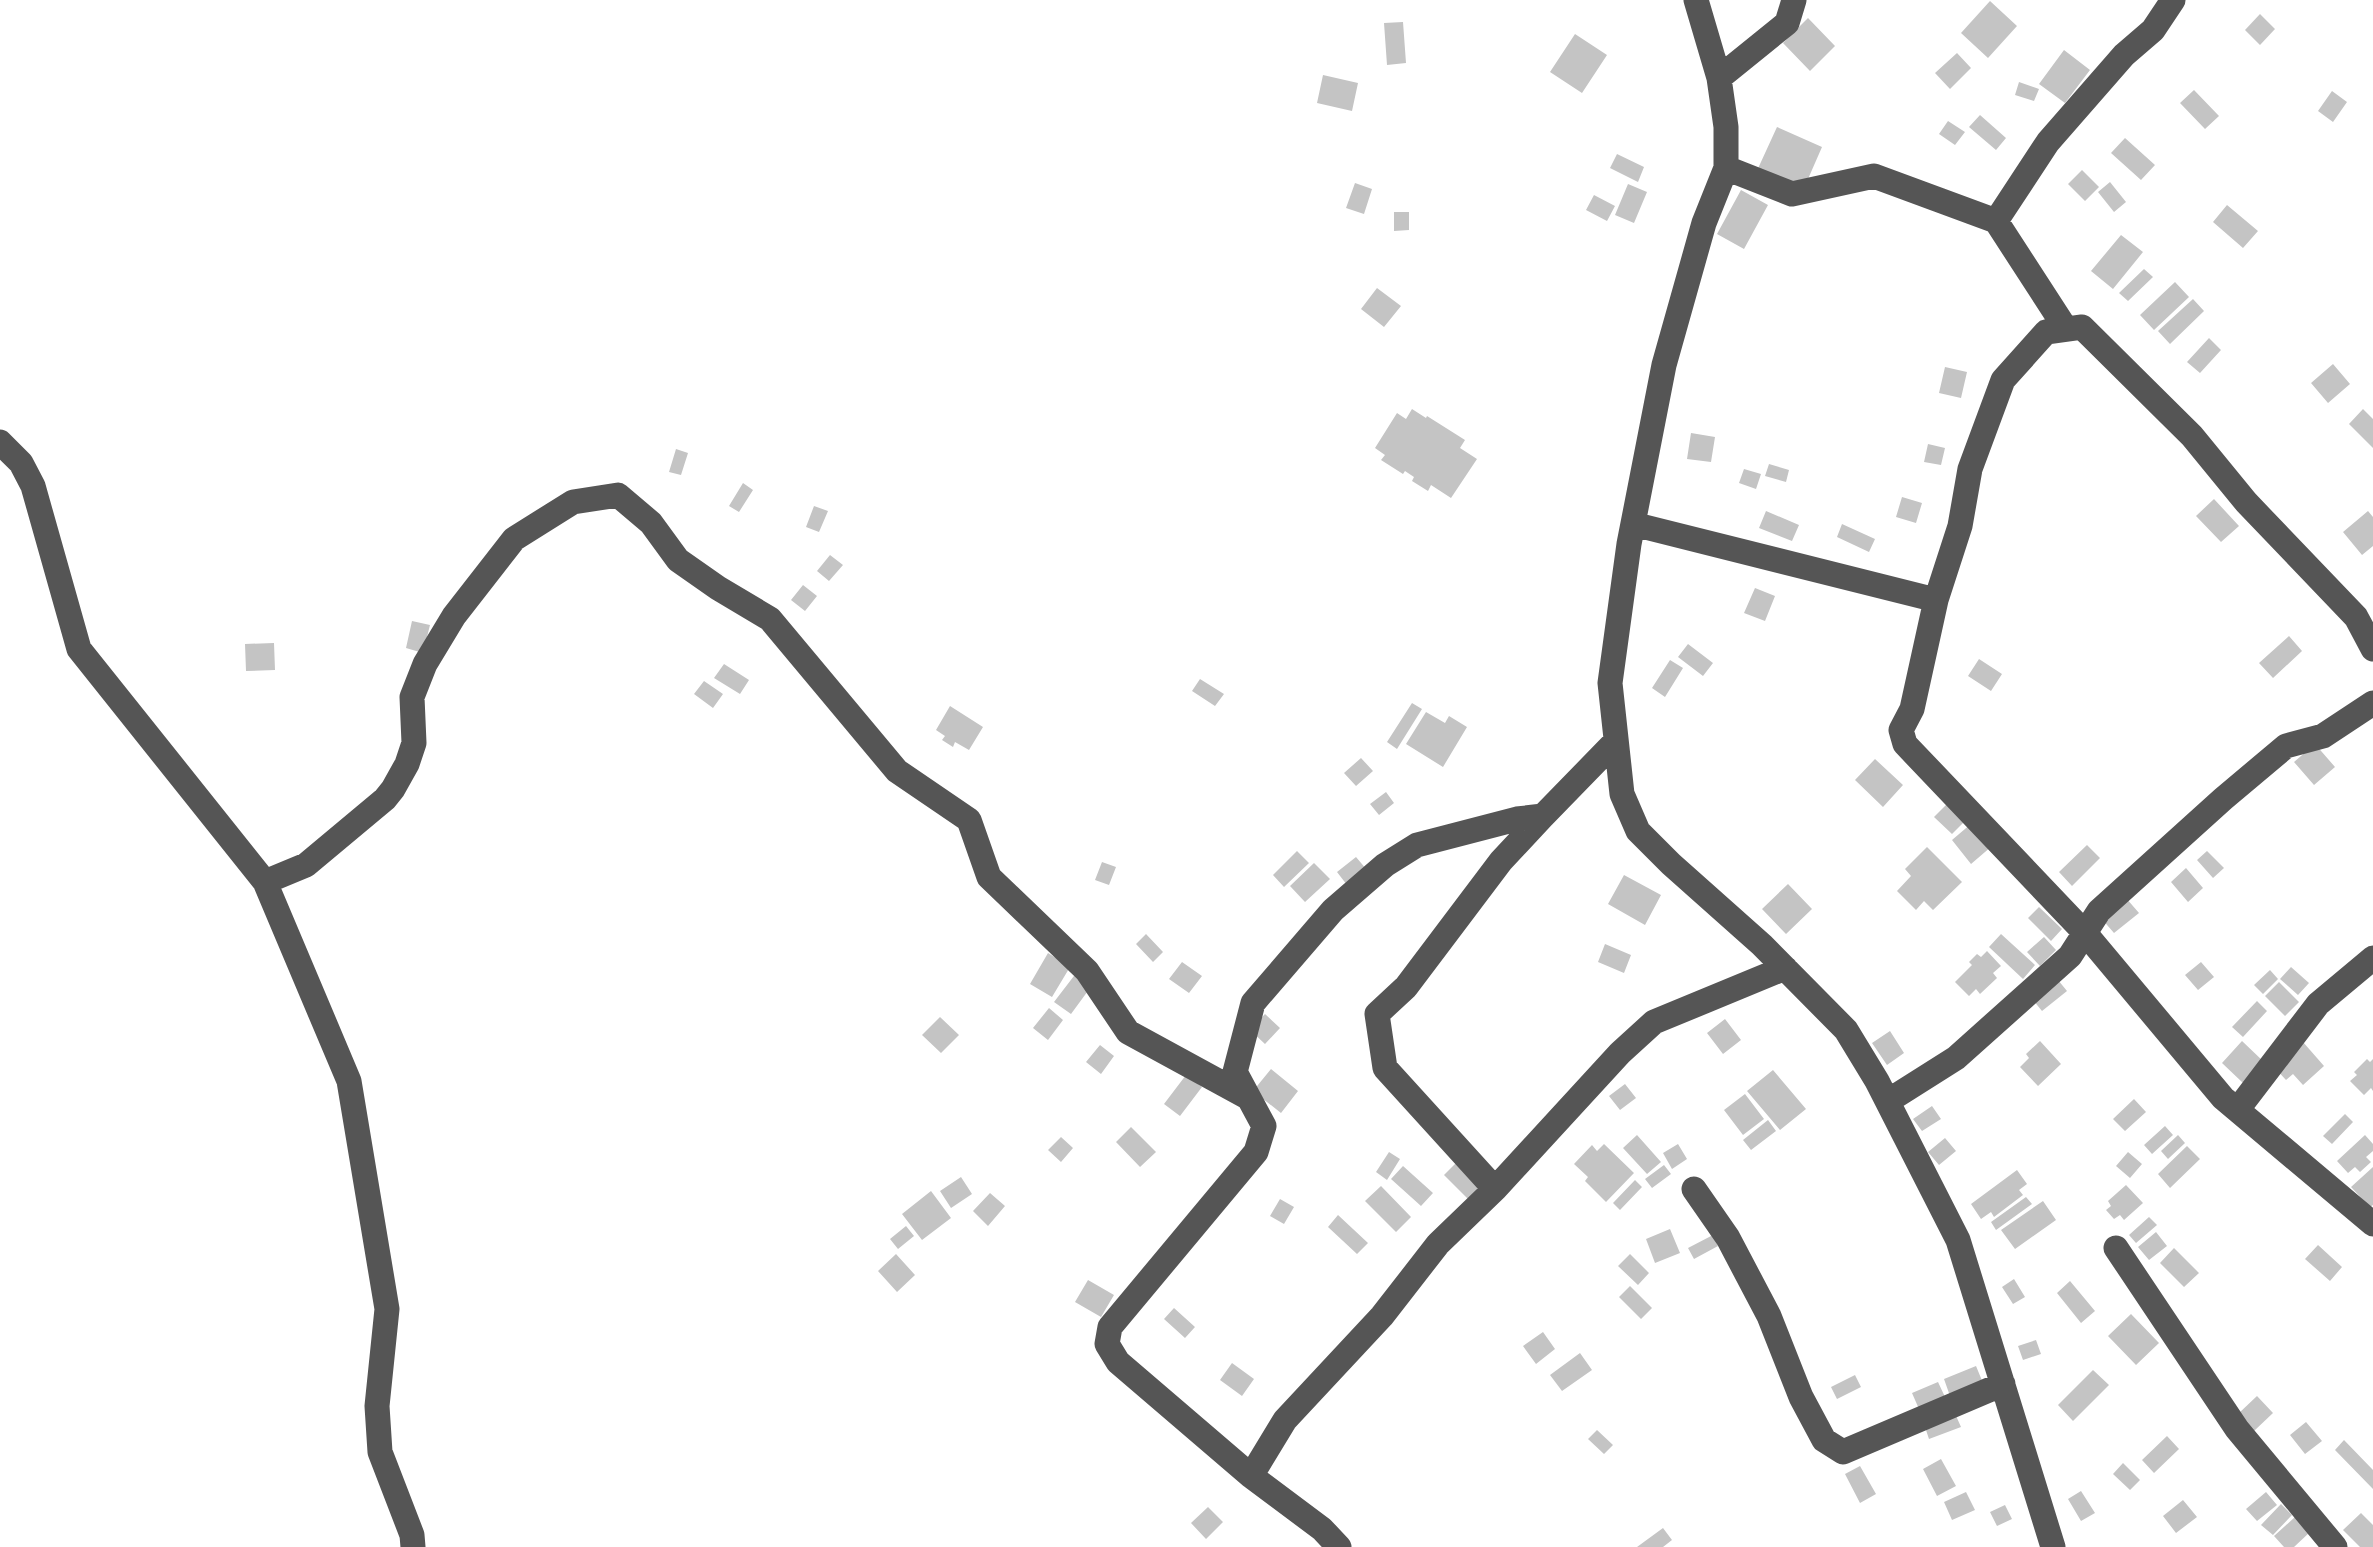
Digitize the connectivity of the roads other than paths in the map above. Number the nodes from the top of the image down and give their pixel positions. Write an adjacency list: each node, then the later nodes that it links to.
1 (1696, 0): 4 (street)
2 (1794, 0): 4 (street)
3 (2173, 0): 6 (street)
4 (1719, 78): 5 (street)
5 (1726, 168): 6 (street); 9 (street)
6 (1996, 221): 7 (street)
7 (2066, 329): 10 (street); 11 (street)
8 (0, 442): 15 (street)
9 (1633, 524): 10 (street); 13 (street)
10 (1936, 600): 16 (street)
11 (2373, 649)
12 (2373, 702): 16 (street)
13 (1616, 742): 14 (street); 18 (street)
14 (1543, 816): 19 (street); 22 (street)
15 (265, 882): 19 (street); 28 (street)
16 (2084, 933): 20 (street); 21 (street)
17 (2373, 958): 21 (street)
18 (1786, 968): 20 (street); 22 (street)
19 (1249, 1098): 27 (street)
20 (1888, 1101): 26 (street)
21 (2238, 1109): 24 (street)
22 (1494, 1189): 27 (street)
23 (1694, 1189): 26 (street)
24 (2373, 1224)
25 (2116, 1248): 31 (street)
26 (2003, 1384): 30 (street)
27 (1251, 1476): 29 (street)
28 (413, 1547)
29 (1339, 1547)
30 (2053, 1547)
31 (2335, 1547)

